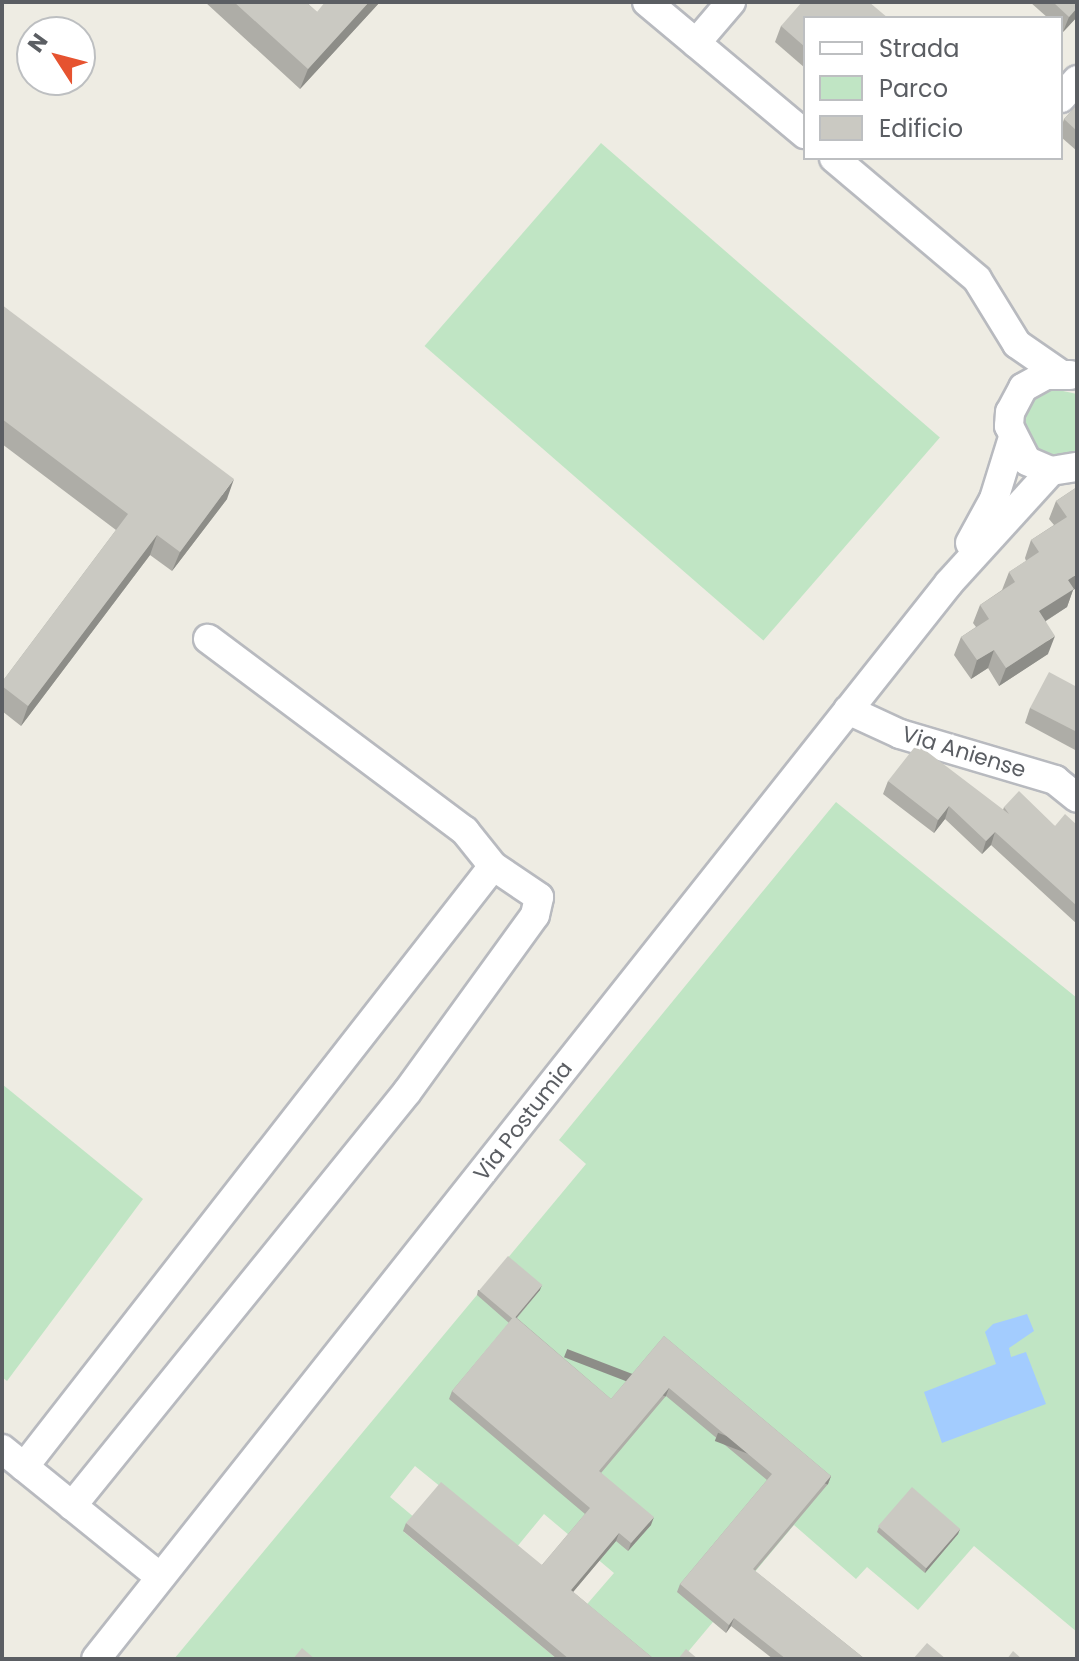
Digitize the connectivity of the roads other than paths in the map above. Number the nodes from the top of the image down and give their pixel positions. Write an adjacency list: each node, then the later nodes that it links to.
1 (647, 2): 3 (street)
2 (731, 2): 3 (street)
3 (696, 43): 6 (street)
4 (1077, 80): 5 (street)
5 (1063, 96)
6 (803, 132)
7 (836, 160): 8 (street)
8 (1017, 344): 9 (street); 10 (street, Via Postumia)
9 (1072, 376): 10 (street)
10 (1015, 398): 11 (street, Via Postumia)
11 (1012, 441): 12 (street, Via Postumia); 13 (street, Via Postumia)
12 (1070, 469): 13 (street, Via Postumia)
13 (949, 583): 15 (street, Via Postumia)
14 (208, 639): 17 (street)
15 (848, 710): 16 (street, Via Aniense); 20 (street, Via Postumia)
16 (1077, 798)
17 (493, 866): 18 (street); 19 (street)
18 (13, 1458): 19 (street)
19 (72, 1506): 20 (street)
20 (160, 1577): 21 (street, Via Postumia)
21 (96, 1659)

